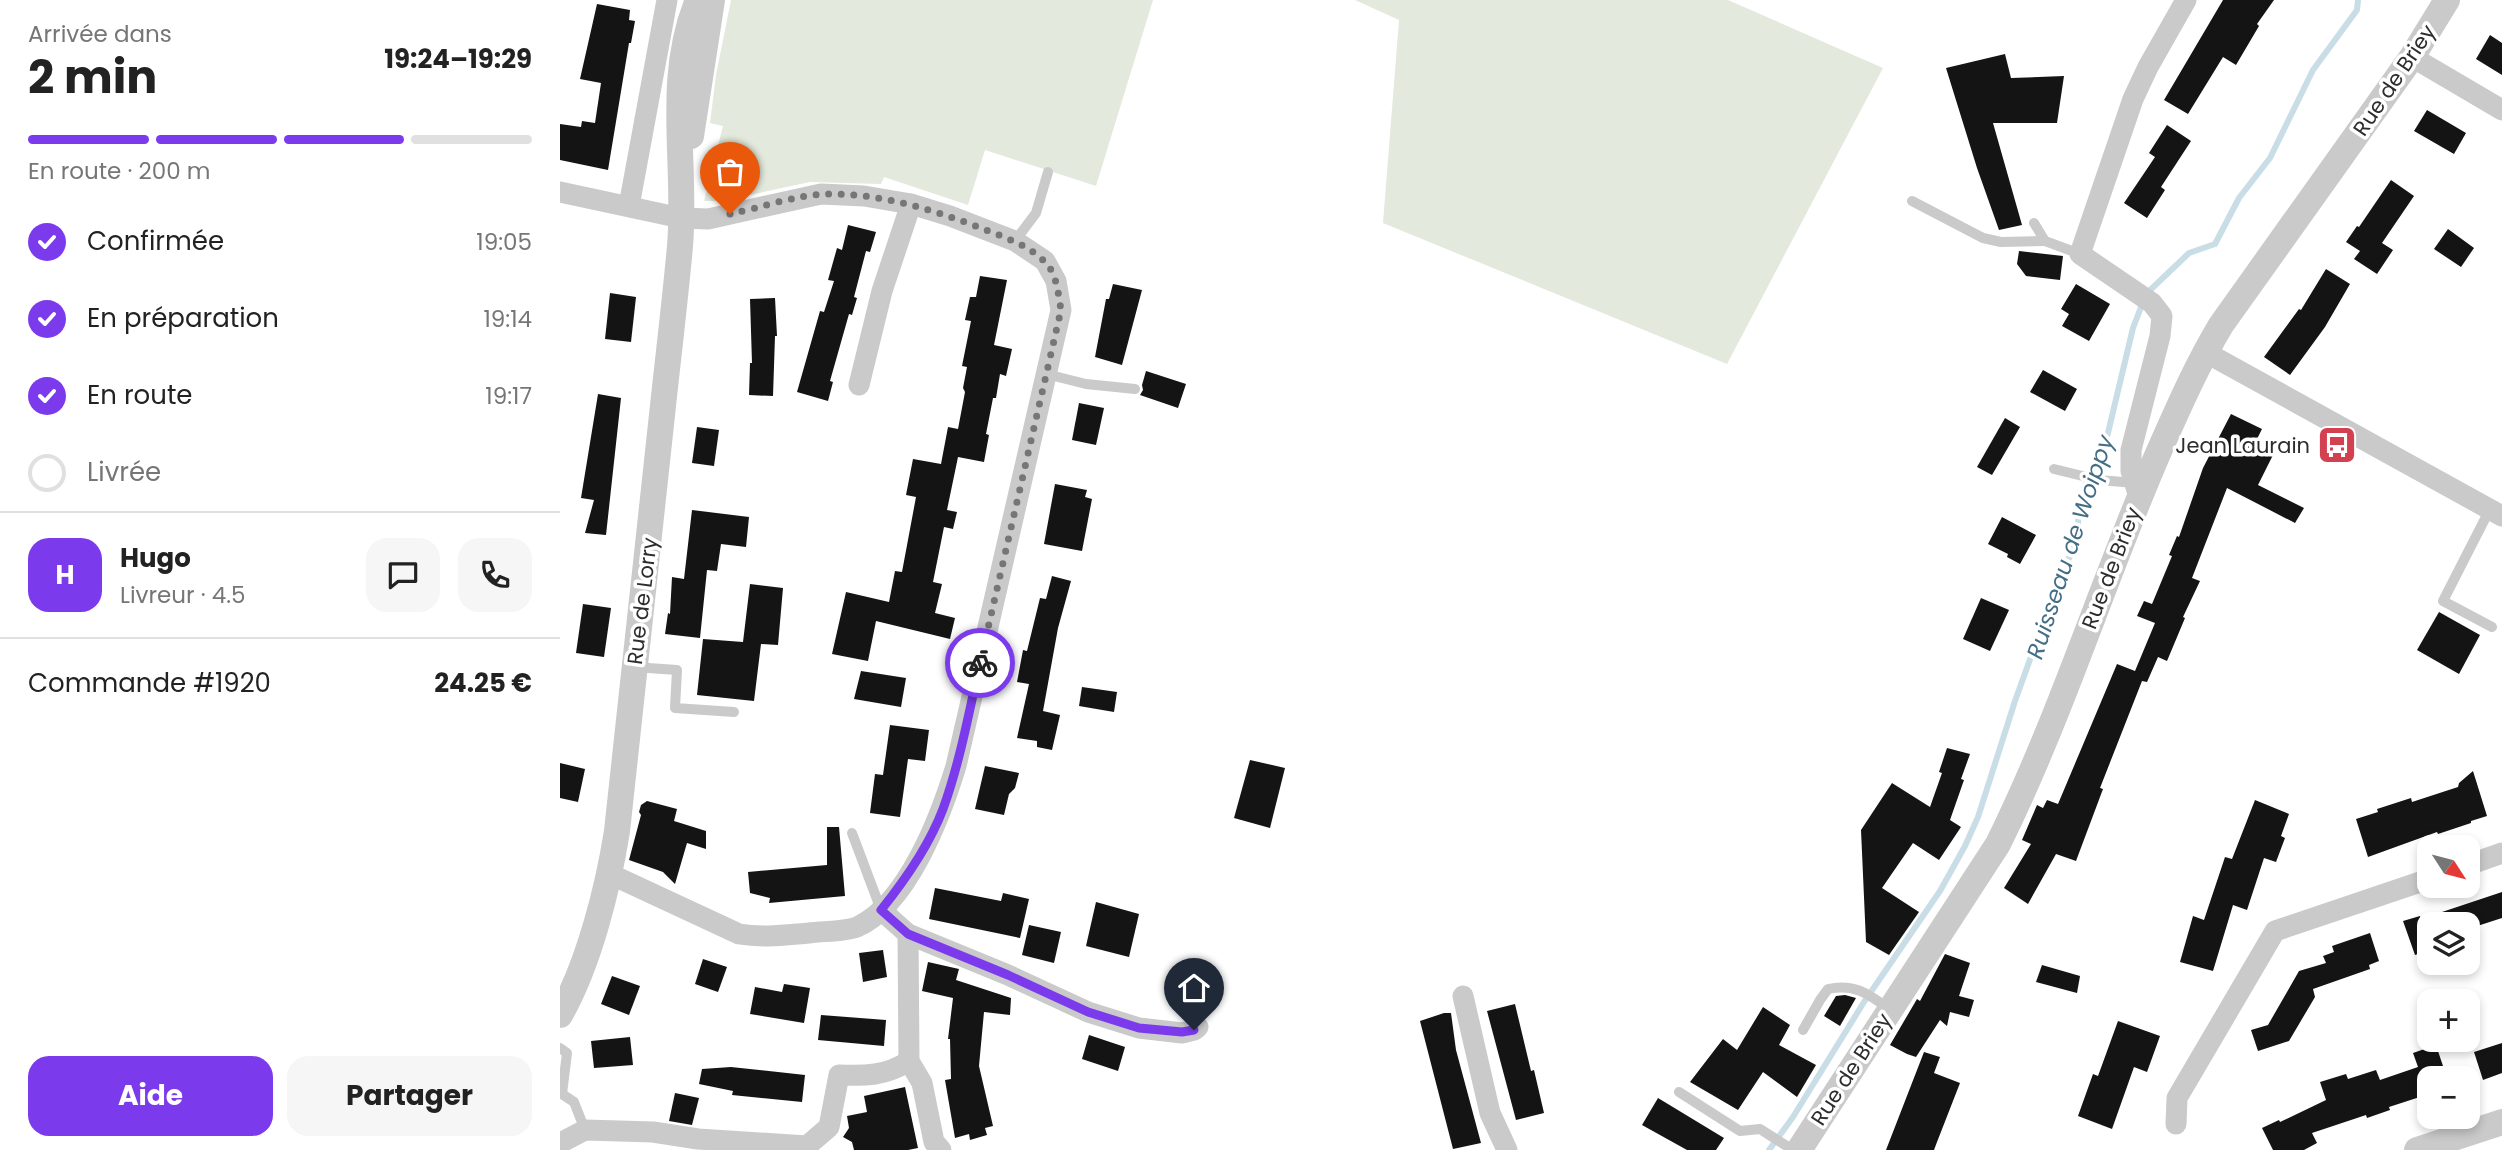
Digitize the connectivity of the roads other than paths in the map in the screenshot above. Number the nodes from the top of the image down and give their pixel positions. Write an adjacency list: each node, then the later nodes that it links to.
1 (667, 0): 13 (street)
2 (698, 0): 9 (street, Rue de Lorry)
3 (712, 0): 9 (street, Rue de Lorry)
4 (2186, 0): 18 (street)
5 (2447, 0): 6 (street, Rue de Briey)
6 (2412, 57): 7 (street); 19 (street, Rue de Briey)
7 (2502, 110)
8 (1048, 172): 16 (lane)
9 (682, 179): 14 (street, Rue de Lorry)
10 (560, 192): 13 (street)
11 (1912, 201): 17 (lane)
12 (911, 204): 14 (street); 16 (street); 21 (street)
13 (629, 206): 14 (street)
14 (681, 218): 27 (street, Rue de Lorry)
15 (2034, 223): 17 (lane)
16 (1015, 241): 20 (street)
17 (2045, 241): 18 (lane)
18 (2080, 254): 24 (street)
19 (2205, 352): 24 (street, Rue de Briey); 25 (street)
20 (1046, 374): 22 (lane); 34 (street)
21 (859, 385)
22 (1135, 389)
23 (2054, 469): 24 (lane)
24 (2137, 490): 37 (street, Rue de Briey)
25 (2496, 512): 26 (lane)
26 (2492, 626)
27 (634, 667): 28 (lane); 32 (street, Rue de Lorry)
28 (734, 712)
29 (852, 833): 34 (lane)
30 (2502, 853): 31 (street)
31 (2480, 861)
32 (610, 874): 34 (street); 38 (street, Rue de Lorry)
33 (2417, 882): 45 (street)
34 (881, 910): 35 (street)
35 (908, 934): 39 (street); 42 (street)
36 (1463, 996): 50 (street)
37 (1882, 1003): 40 (lane); 48 (street, Rue de Briey)
38 (560, 1015)
39 (1199, 1027)
40 (1803, 1030)
41 (560, 1048): 46 (lane)
42 (909, 1061): 46 (street); 49 (street)
43 (1679, 1092): 48 (lane)
44 (2502, 1122): 51 (street)
45 (2176, 1124)
46 (585, 1130): 47 (street)
47 (560, 1143)
48 (1792, 1148)
49 (941, 1150)
50 (1507, 1150)
51 (2417, 1150)

